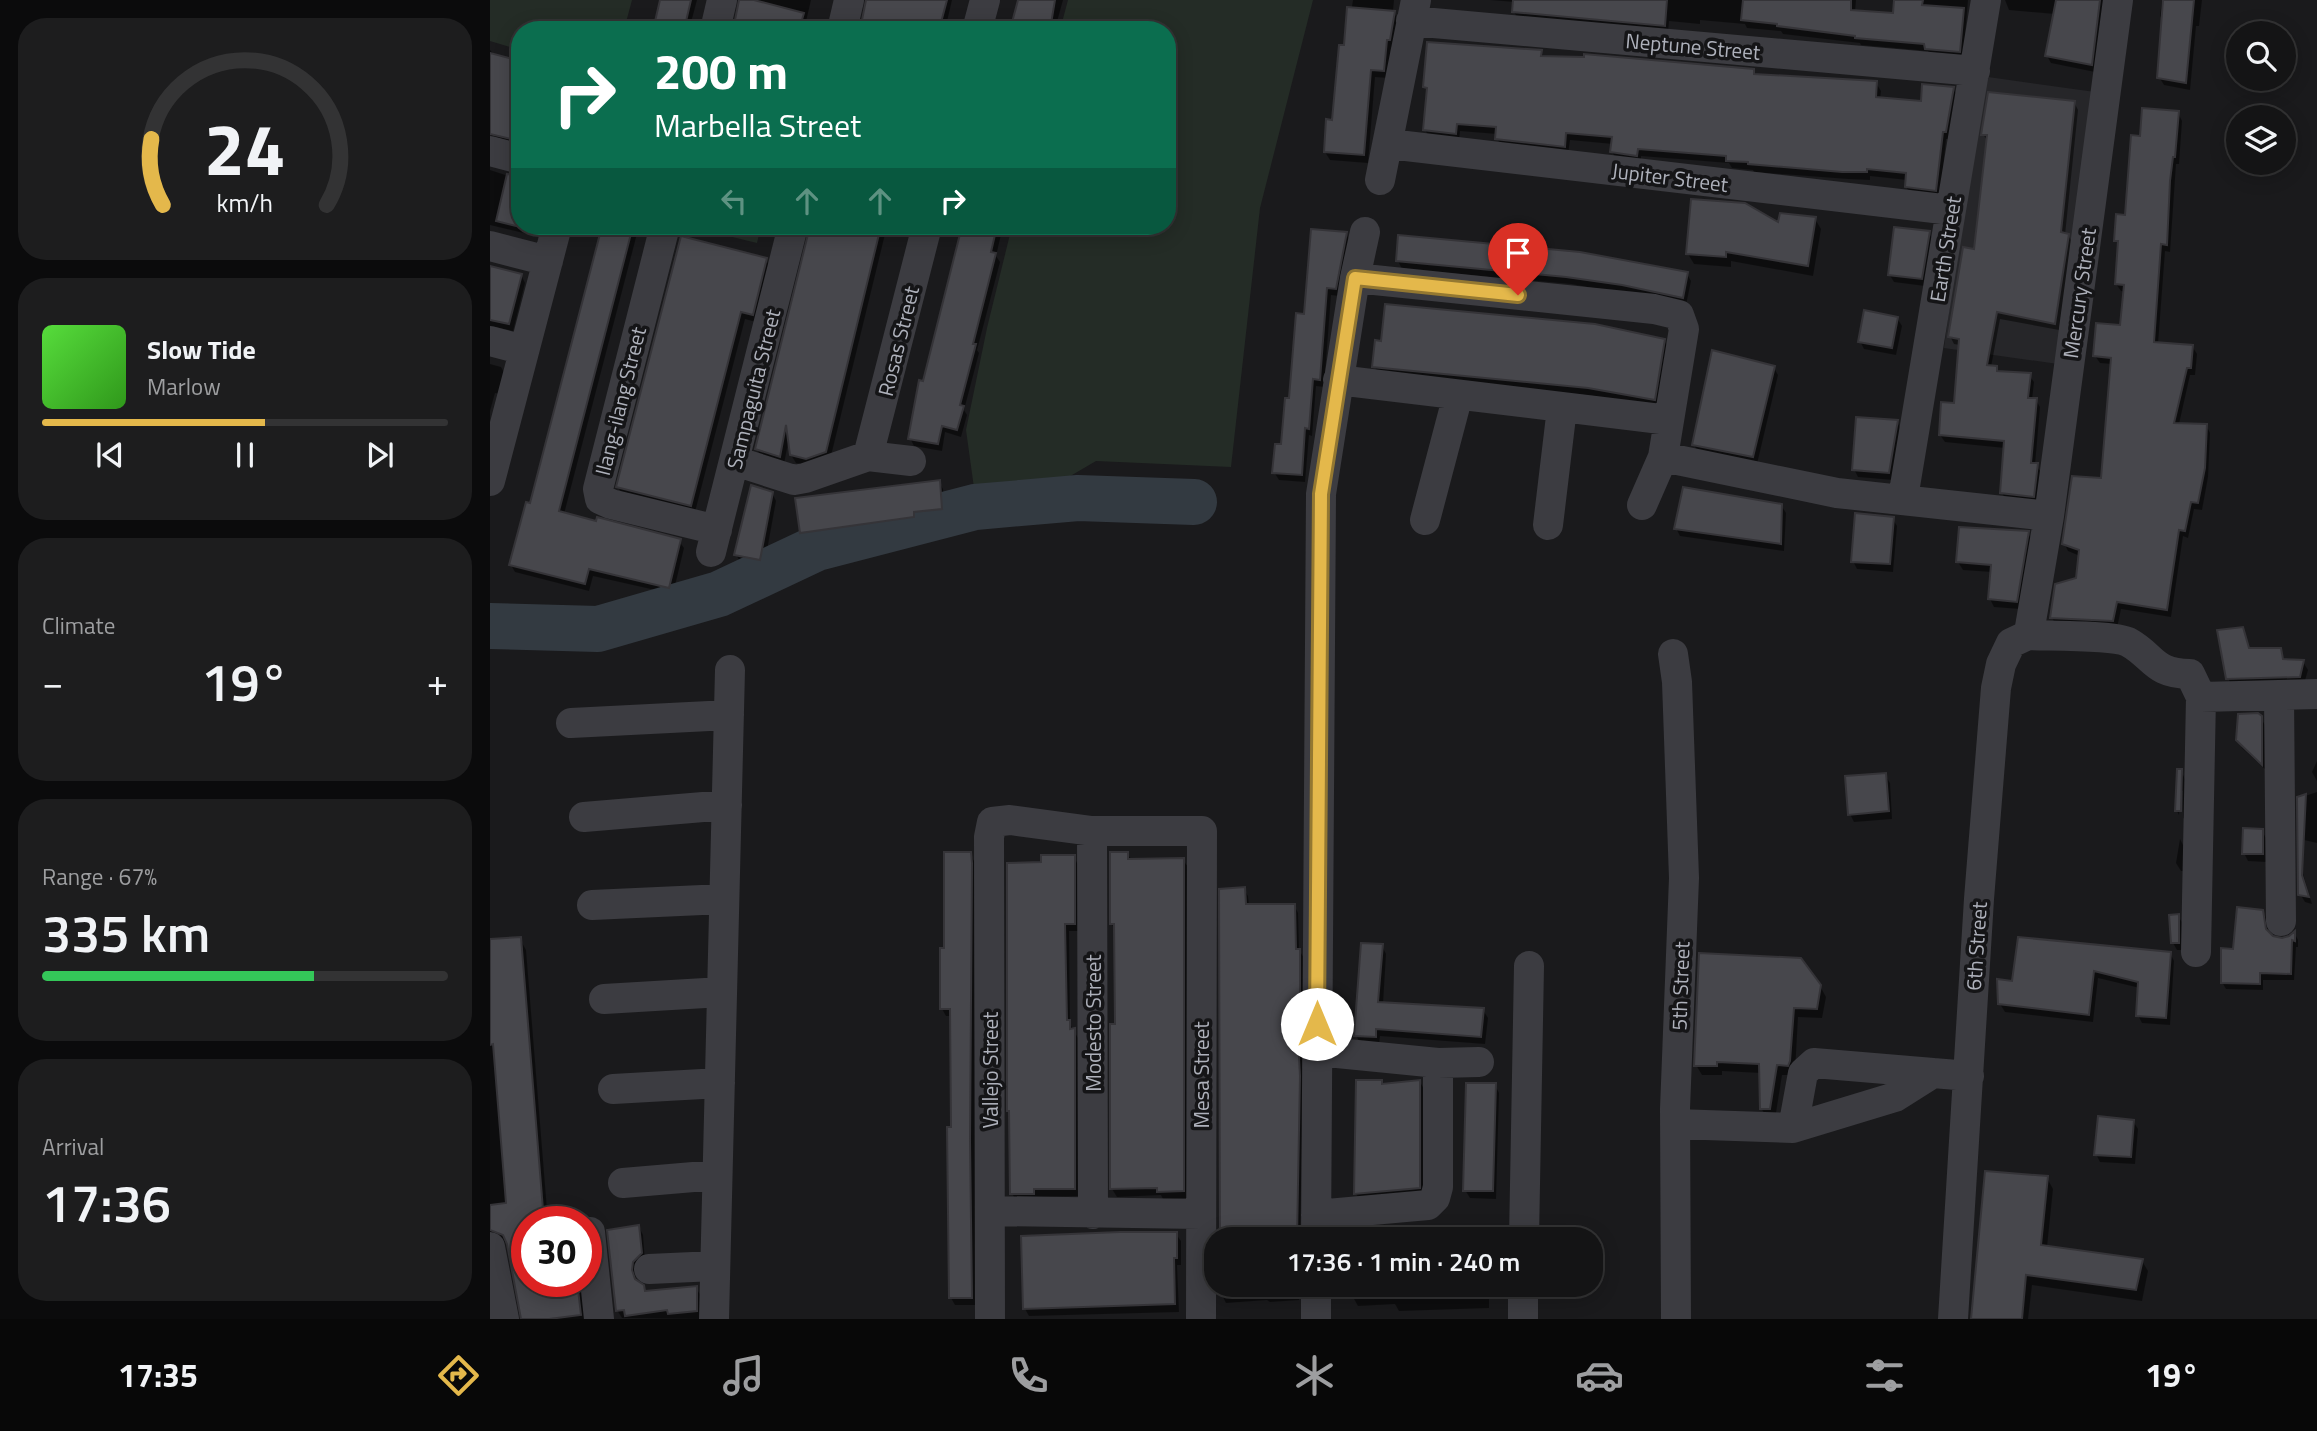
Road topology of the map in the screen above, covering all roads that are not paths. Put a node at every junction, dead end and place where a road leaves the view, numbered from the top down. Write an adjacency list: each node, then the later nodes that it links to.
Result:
1 (722, 0): 7 (street)
2 (849, 0): 8 (street)
3 (985, 0): 9 (street)
4 (1986, 0): 10 (street, Earth Street)
5 (2118, 0): 38 (street, Mercury Street)
6 (1413, 10): 10 (street, Neptune Street); 11 (street)
7 (717, 21)
8 (844, 21)
9 (979, 21)
10 (1975, 72): 15 (street, Earth Street)
11 (1388, 144): 14 (street); 15 (street, Jupiter Street)
12 (490, 151): 13 (street)
13 (511, 157)
14 (1380, 180)
15 (1951, 210): 36 (street, Earth Street)
16 (1365, 232): 23 (street)
17 (555, 235): 22 (street)
18 (663, 235): 41 (street, Ilang-ilang Street)
19 (791, 235): 34 (street, Sampaguita Street)
20 (925, 235): 31 (street, Rosas Street)
21 (490, 246): 22 (street)
22 (548, 261): 25 (street)
23 (1355, 278): 26 (street); 29 (street)
24 (490, 341): 25 (street)
25 (524, 350): 30 (street)
26 (1338, 380): 27 (street); 60 (street)
27 (1458, 395): 28 (street); 39 (street)
28 (1562, 408): 29 (street); 40 (street)
29 (1669, 420): 32 (street)
30 (496, 428): 35 (street)
31 (868, 456): 33 (street); 34 (street)
32 (1662, 457): 36 (street); 37 (street)
33 (911, 460)
34 (735, 461): 41 (street, Sampaguita Street)
35 (490, 481)
36 (1903, 499): 38 (street)
37 (1642, 505)
38 (2049, 516): 42 (street, Mercury Street)
39 (1425, 520)
40 (1548, 525)
41 (714, 541)
42 (2028, 635): 47 (street); 64 (street, 6th Street)
43 (1673, 654): 67 (street, 5th Street)
44 (730, 670): 48 (street)
45 (2317, 694): 46 (street)
46 (2279, 695): 47 (street); 55 (street)
47 (2201, 698): 56 (street)
48 (729, 715): 49 (street); 50 (street)
49 (571, 723)
50 (727, 805): 51 (street); 53 (street)
51 (584, 817)
52 (1092, 831): 71 (street, Vallejo Street); 72 (street, Modesto Street); 73 (street, Mesa Street)
53 (724, 899): 54 (street); 58 (street)
54 (592, 905)
55 (2281, 921)
56 (2196, 952)
57 (1530, 966): 75 (street)
58 (722, 992): 59 (street); 65 (street)
59 (604, 999)
60 (1317, 1051): 62 (street); 74 (street)
61 (1479, 1062): 62 (street)
62 (1438, 1063): 74 (street)
63 (1933, 1073): 64 (street); 68 (street); 68 (street)
64 (1969, 1076): 90 (street, 6th Street)
65 (720, 1083): 66 (street); 69 (street)
66 (613, 1089)
67 (1675, 1124): 68 (street); 89 (street, 5th Street)
68 (1793, 1128)
69 (718, 1175): 70 (street); 77 (street)
70 (622, 1183)
71 (990, 1211): 72 (street); 85 (street, Vallejo Street)
72 (1093, 1214): 73 (street)
73 (1201, 1214): 86 (street, Mesa Street)
74 (1316, 1227)
75 (1524, 1227)
76 (490, 1247): 82 (street)
77 (715, 1266): 78 (street); 84 (street)
78 (649, 1269)
79 (597, 1297): 83 (street)
80 (1316, 1297): 87 (street)
81 (1523, 1297): 88 (street)
82 (504, 1319)
83 (599, 1319)
84 (714, 1319)
85 (989, 1319)
86 (1200, 1319)
87 (1316, 1319)
88 (1522, 1319)
89 (1676, 1319)
90 (1953, 1319)

